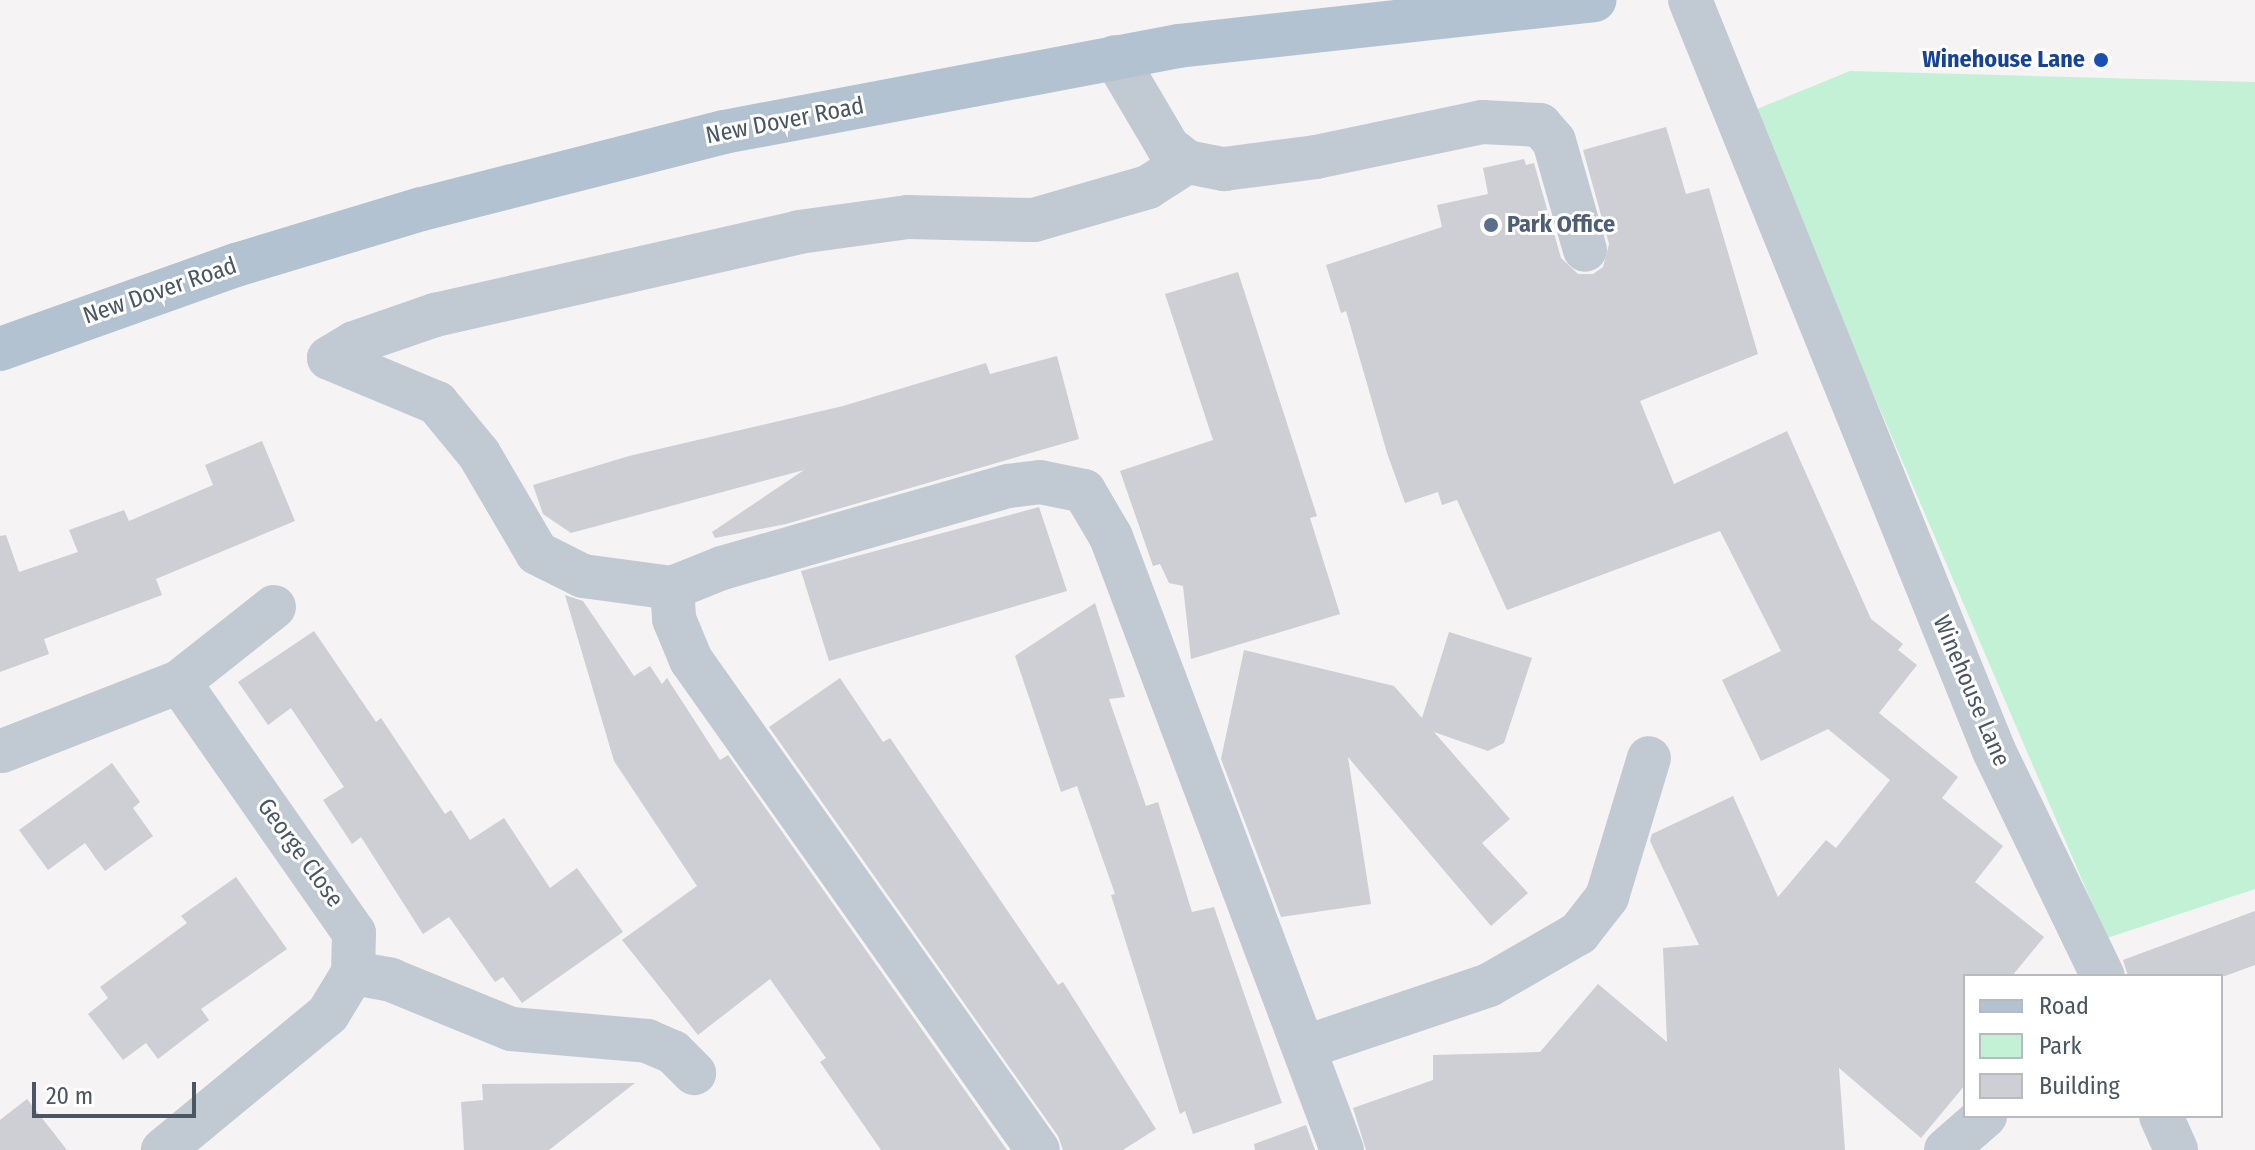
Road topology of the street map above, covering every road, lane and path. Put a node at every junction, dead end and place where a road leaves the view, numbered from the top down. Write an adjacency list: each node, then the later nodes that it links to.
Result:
1 (1594, 0): 3 (main road, New Dover Road)
2 (1690, 0): 13 (street, Winehouse Lane)
3 (1115, 57): 4 (street); 6 (main road, New Dover Road)
4 (1187, 162): 5 (street); 7 (street)
5 (1585, 250)
6 (0, 349)
7 (672, 588): 14 (street); 19 (street)
8 (274, 607): 9 (street)
9 (179, 682): 10 (street); 12 (street, George Close)
10 (2, 751)
11 (1649, 758): 14 (street)
12 (353, 973): 15 (street); 18 (street, George Close)
13 (2097, 973)
14 (1306, 1047): 20 (street)
15 (694, 1073)
16 (1983, 1118): 21 (street)
17 (2162, 1118): 22 (street)
18 (163, 1150)
19 (1038, 1150)
20 (1342, 1150)
21 (1946, 1150)
22 (2176, 1150)

